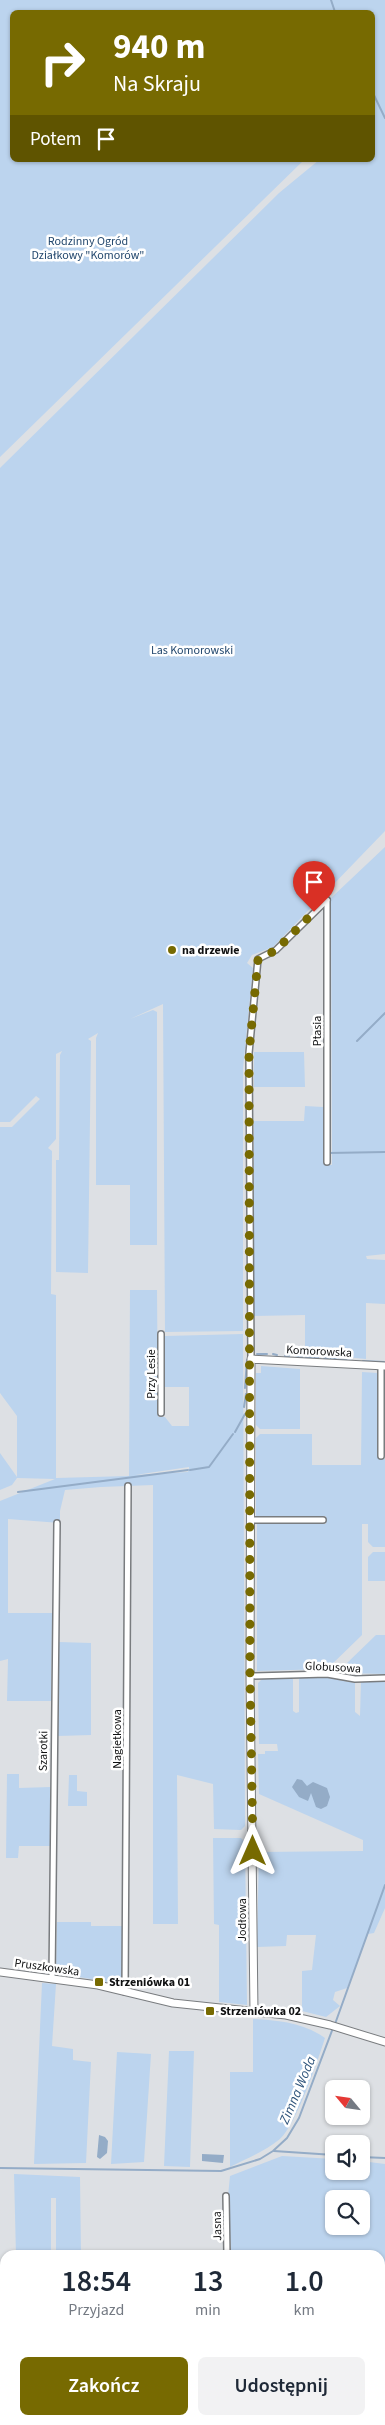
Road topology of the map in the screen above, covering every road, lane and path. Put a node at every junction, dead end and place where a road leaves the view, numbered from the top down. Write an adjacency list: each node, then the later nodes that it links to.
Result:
1 (258, 960): 2 (street, Ptasia); 4 (street, Jodłowa)
2 (327, 1162)
3 (161, 1334): 6 (street, Przy Lesie)
4 (251, 1359): 5 (street, Komorowska); 9 (street, Jodłowa)
5 (383, 1366): 7 (street)
6 (161, 1413)
7 (381, 1456)
8 (128, 1486): 16 (street, Nagietkowa)
9 (250, 1520): 10 (street); 12 (street, Jodłowa)
10 (323, 1520)
11 (56, 1523): 15 (street, Szarotki)
12 (250, 1676): 13 (street, Globusowa); 17 (street, Jodłowa)
13 (385, 1678)
14 (0, 1972): 15 (street, Pruszkowska)
15 (52, 1979): 16 (street, Pruszkowska)
16 (125, 1992): 17 (street, Pruszkowska)
17 (254, 2012): 18 (street, Pruszkowska)
18 (385, 2042)
19 (226, 2196): 20 (street, Jasna)
20 (228, 2250)

